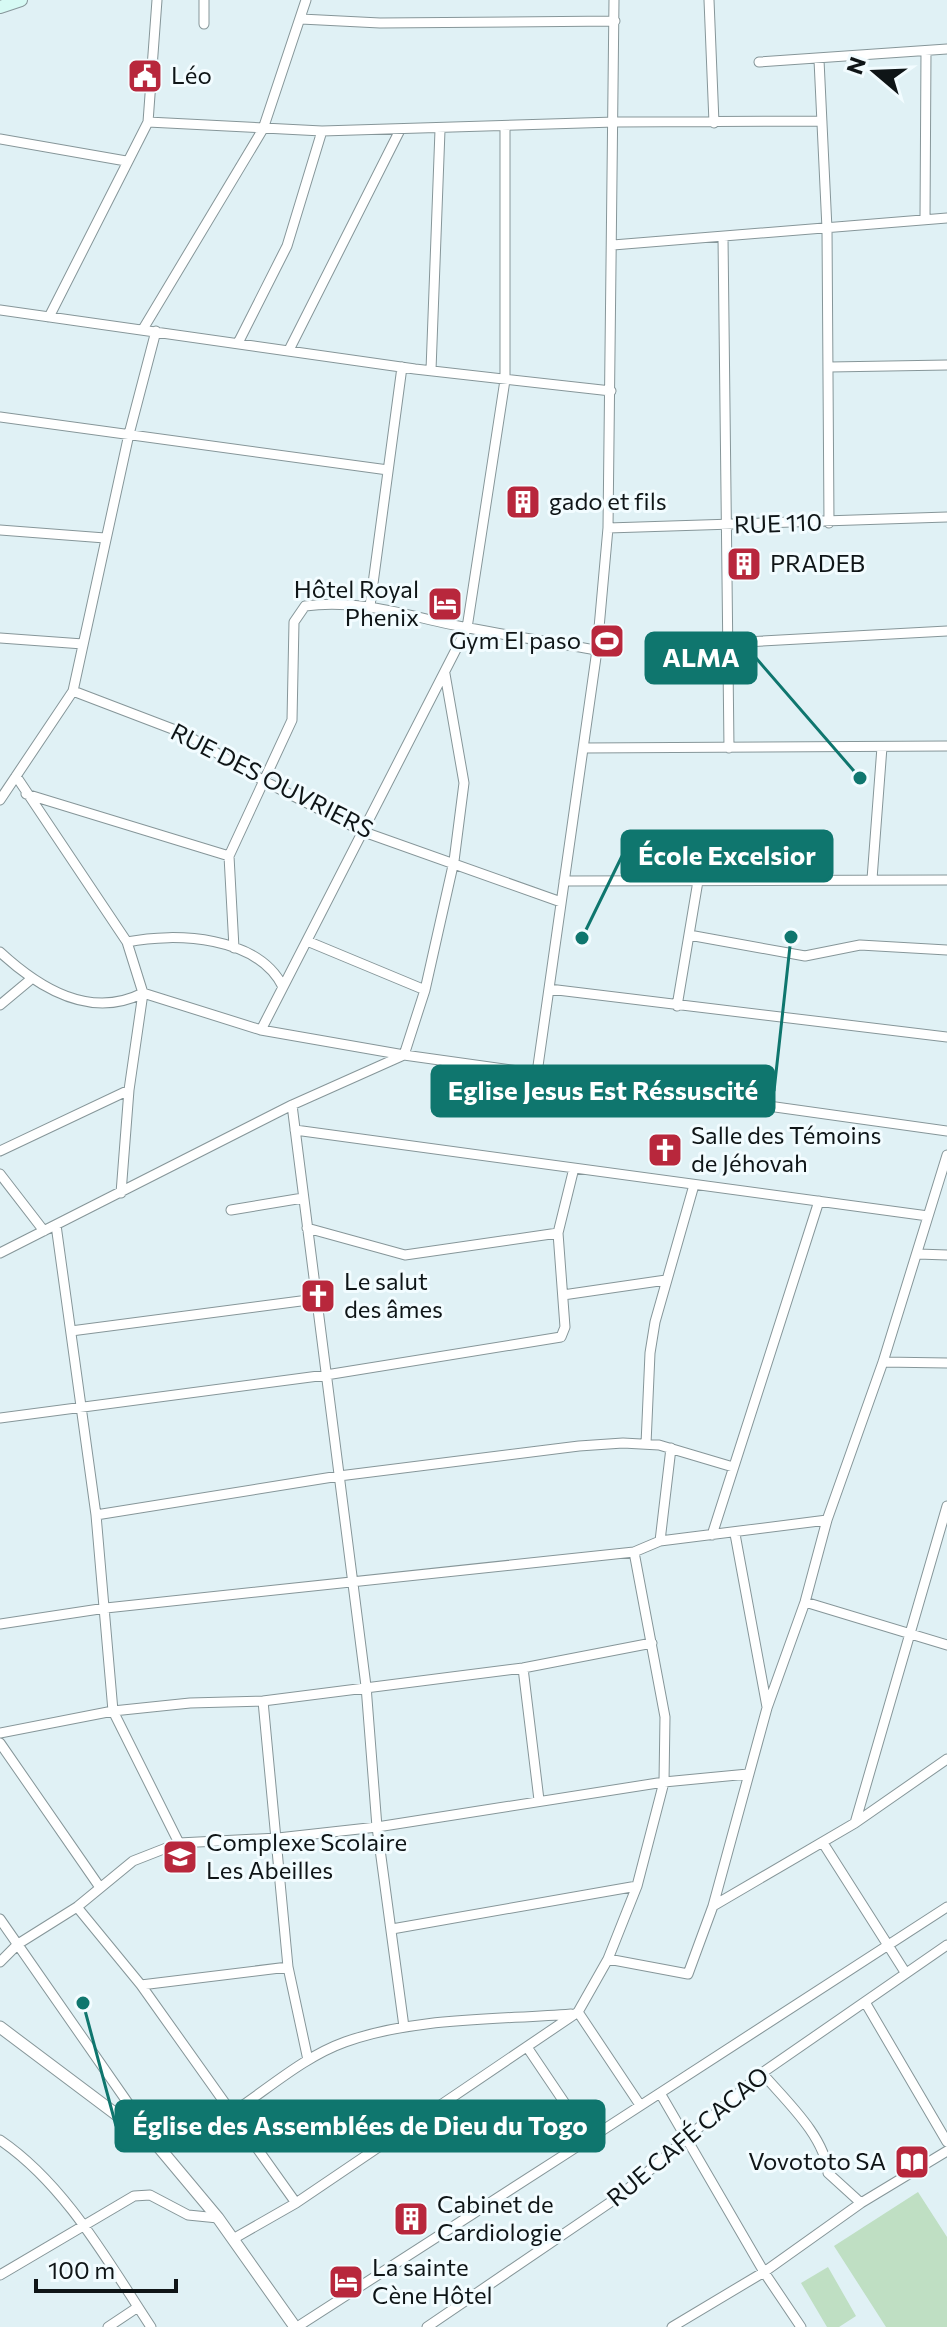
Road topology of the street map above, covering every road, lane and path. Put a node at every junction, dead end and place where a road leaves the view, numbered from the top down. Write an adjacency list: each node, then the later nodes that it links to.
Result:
1 (21, 0): 7 (main road)
2 (157, 0): 16 (street)
3 (204, 0): 10 (street)
4 (306, 0): 8 (street)
5 (614, 0): 9 (street)
6 (709, 0): 18 (street)
7 (0, 7)
8 (301, 19): 9 (street); 20 (street)
9 (615, 21): 17 (street)
10 (204, 24)
11 (947, 49): 12 (street)
12 (926, 51): 13 (street); 27 (street)
13 (819, 60): 14 (street); 15 (street)
14 (759, 62)
15 (822, 121): 18 (street); 28 (street)
16 (148, 122): 20 (street); 25 (street)
17 (615, 122): 18 (street); 19 (street); 30 (street)
18 (714, 123)
19 (505, 127): 22 (street); 41 (street)
20 (263, 129): 23 (street); 33 (street)
21 (400, 130): 22 (street); 23 (street); 36 (street)
22 (440, 130): 40 (street)
23 (322, 131): 35 (street)
24 (0, 139): 25 (street)
25 (126, 161): 32 (street)
26 (947, 218): 27 (street)
27 (925, 219): 28 (street)
28 (827, 229): 29 (street); 39 (street)
29 (723, 237): 30 (street); 48 (street)
30 (613, 245): 42 (street)
31 (0, 310): 32 (street)
32 (49, 317): 33 (street)
33 (143, 329): 34 (street)
34 (156, 331): 35 (street); 44 (street)
35 (238, 343): 36 (street)
36 (289, 350): 38 (street)
37 (947, 365): 39 (street)
38 (402, 367): 40 (street); 45 (street)
39 (830, 367): 47 (street)
40 (431, 370): 41 (street)
41 (505, 380): 42 (street); 53 (street)
42 (611, 391): 49 (street)
43 (0, 417): 44 (street)
44 (129, 434): 45 (street); 51 (street)
45 (388, 470): 52 (street)
46 (947, 517): 47 (street, RUE 110)
47 (829, 523): 48 (street, RUE 110)
48 (724, 526): 49 (street, RUE 110); 56 (street)
49 (608, 528): 58 (street)
50 (0, 530): 51 (street)
51 (105, 538): 57 (street)
52 (370, 606): 53 (street); 66 (street)
53 (467, 628): 58 (street); 59 (street)
54 (947, 631): 56 (street)
55 (0, 638): 57 (street)
56 (727, 643): 64 (street)
57 (83, 644): 60 (street)
58 (597, 650): 63 (street)
59 (445, 674): 69 (street); 71 (street)
60 (73, 691): 65 (street); 66 (street, RUE DES OUVRIERS)
61 (947, 746): 62 (street)
62 (882, 747): 64 (street); 72 (street)
63 (584, 748): 64 (street); 74 (street)
64 (729, 748)
65 (16, 776): 67 (street); 68 (street)
66 (264, 781): 69 (street, RUE DES OUVRIERS); 70 (street)
67 (25, 794): 70 (street); 79 (street)
68 (0, 800)
69 (364, 832): 71 (street, RUE DES OUVRIERS); 78 (street)
70 (229, 856): 80 (street)
71 (454, 861): 76 (street, RUE DES OUVRIERS); 86 (street)
72 (872, 879): 73 (street); 75 (street)
73 (947, 880)
74 (564, 881): 75 (street); 76 (street)
75 (698, 881): 77 (street)
76 (561, 902): 85 (street)
77 (689, 935): 81 (street); 89 (street)
78 (307, 941): 84 (street); 86 (street)
79 (127, 942): 80 (street); 87 (street)
80 (234, 948): 84 (street)
81 (947, 950)
82 (0, 952): 83 (street)
83 (30, 980): 87 (street); 88 (street)
84 (283, 987): 90 (street)
85 (549, 989): 89 (street); 93 (street)
86 (425, 990): 92 (street)
87 (143, 993): 90 (street); 94 (street)
88 (0, 1005)
89 (677, 1006): 91 (street)
90 (261, 1030): 92 (street)
91 (947, 1037)
92 (404, 1055): 93 (street); 95 (street)
93 (537, 1073): 97 (street)
94 (129, 1090): 98 (street); 103 (street)
95 (292, 1105): 96 (street); 103 (street)
96 (295, 1130): 100 (street); 104 (street)
97 (947, 1131)
98 (0, 1151)
99 (947, 1155): 107 (street)
100 (574, 1168): 102 (street); 111 (street)
101 (0, 1174): 110 (street)
102 (694, 1185): 105 (street); 115 (street)
103 (121, 1193): 108 (street)
104 (303, 1198): 106 (street); 109 (street)
105 (819, 1201): 107 (street); 126 (street)
106 (231, 1210)
107 (928, 1216): 113 (street)
108 (56, 1225): 110 (street); 118 (street)
109 (307, 1228): 111 (street); 117 (street)
110 (44, 1231): 112 (street)
111 (558, 1233): 116 (street)
112 (0, 1253)
113 (918, 1254): 114 (street); 119 (street)
114 (947, 1255)
115 (666, 1280): 116 (street); 124 (street)
116 (563, 1295): 121 (street)
117 (316, 1299): 118 (street); 121 (street)
118 (71, 1331): 122 (street)
119 (883, 1362): 120 (street); 130 (street)
120 (947, 1363)
121 (326, 1375): 122 (street); 127 (street)
122 (81, 1408): 123 (street); 129 (street)
123 (0, 1418)
124 (646, 1444): 125 (street); 127 (street)
125 (671, 1448): 126 (street); 133 (street)
126 (733, 1467): 132 (street)
127 (339, 1476): 129 (street); 135 (street)
128 (947, 1506): 140 (street)
129 (96, 1515): 137 (street)
130 (827, 1520): 131 (street); 136 (street)
131 (735, 1534): 132 (street); 146 (street)
132 (712, 1535): 133 (street)
133 (660, 1541): 134 (street)
134 (634, 1552): 135 (street); 141 (street)
135 (353, 1583): 137 (street); 144 (street)
136 (805, 1602): 140 (street); 146 (street)
137 (106, 1608): 139 (street); 147 (street)
138 (0, 1616): 139 (street)
139 (0, 1624)
140 (911, 1636): 142 (street); 154 (street)
141 (652, 1643): 143 (street); 152 (street)
142 (947, 1645)
143 (523, 1668): 144 (street); 153 (street)
144 (366, 1686): 145 (street); 155 (street)
145 (263, 1701): 147 (street); 156 (street)
146 (767, 1708): 151 (street)
147 (113, 1711): 148 (street); 157 (street)
148 (0, 1733)
149 (0, 1743): 159 (street)
150 (947, 1759): 154 (street)
151 (748, 1774): 152 (street); 161 (street)
152 (664, 1782): 153 (street); 160 (street)
153 (539, 1800): 155 (street)
154 (855, 1823): 158 (street)
155 (377, 1827): 156 (street); 165 (street)
156 (278, 1838): 157 (street); 171 (street)
157 (179, 1843): 159 (street)
158 (823, 1843): 161 (street); 167 (street)
159 (99, 1886): 162 (street)
160 (637, 1886): 165 (street); 169 (street)
161 (713, 1906): 169 (street)
162 (77, 1907): 166 (street); 173 (street)
163 (947, 1907): 167 (street)
164 (0, 1919): 166 (street)
165 (392, 1929): 177 (street)
166 (18, 1944): 170 (street); 188 (street)
167 (889, 1944): 172 (street); 181 (street)
168 (947, 1945): 172 (street, RUE CAFÉ CACAO)
169 (608, 1959): 175 (street)
170 (0, 1962)
171 (288, 1967): 173 (street); 179 (street)
172 (905, 1972): 174 (street, RUE CAFÉ CACAO)
173 (141, 1985): 183 (street)
174 (865, 2002): 180 (street, RUE CAFÉ CACAO); 187 (street)
175 (576, 2013): 177 (street); 178 (street); 182 (street)
176 (0, 2027): 188 (street)
177 (404, 2027): 179 (street)
178 (527, 2047): 185 (street); 190 (street)
179 (308, 2060): 183 (street)
180 (762, 2073): 184 (street, RUE CAFÉ CACAO); 191 (street)
181 (660, 2093): 182 (street); 184 (street)
182 (640, 2105): 185 (street)
183 (230, 2114): 190 (street)
184 (684, 2138): 195 (street); 201 (street, RUE CAFÉ CACAO)
185 (589, 2139): 200 (street)
186 (0, 2140): 193 (street)
187 (947, 2142)
188 (157, 2145): 192 (street)
189 (947, 2151): 191 (street)
190 (296, 2203): 194 (street)
191 (861, 2203): 195 (street)
192 (218, 2218): 193 (street); 194 (street)
193 (81, 2224): 196 (street); 197 (street)
194 (233, 2239): 200 (street)
195 (764, 2272): 202 (street); 203 (street)
196 (0, 2275)
197 (138, 2307): 198 (street); 199 (street)
198 (108, 2327)
199 (151, 2327)
200 (296, 2327)
201 (427, 2327)
202 (672, 2327)
203 (801, 2327)

